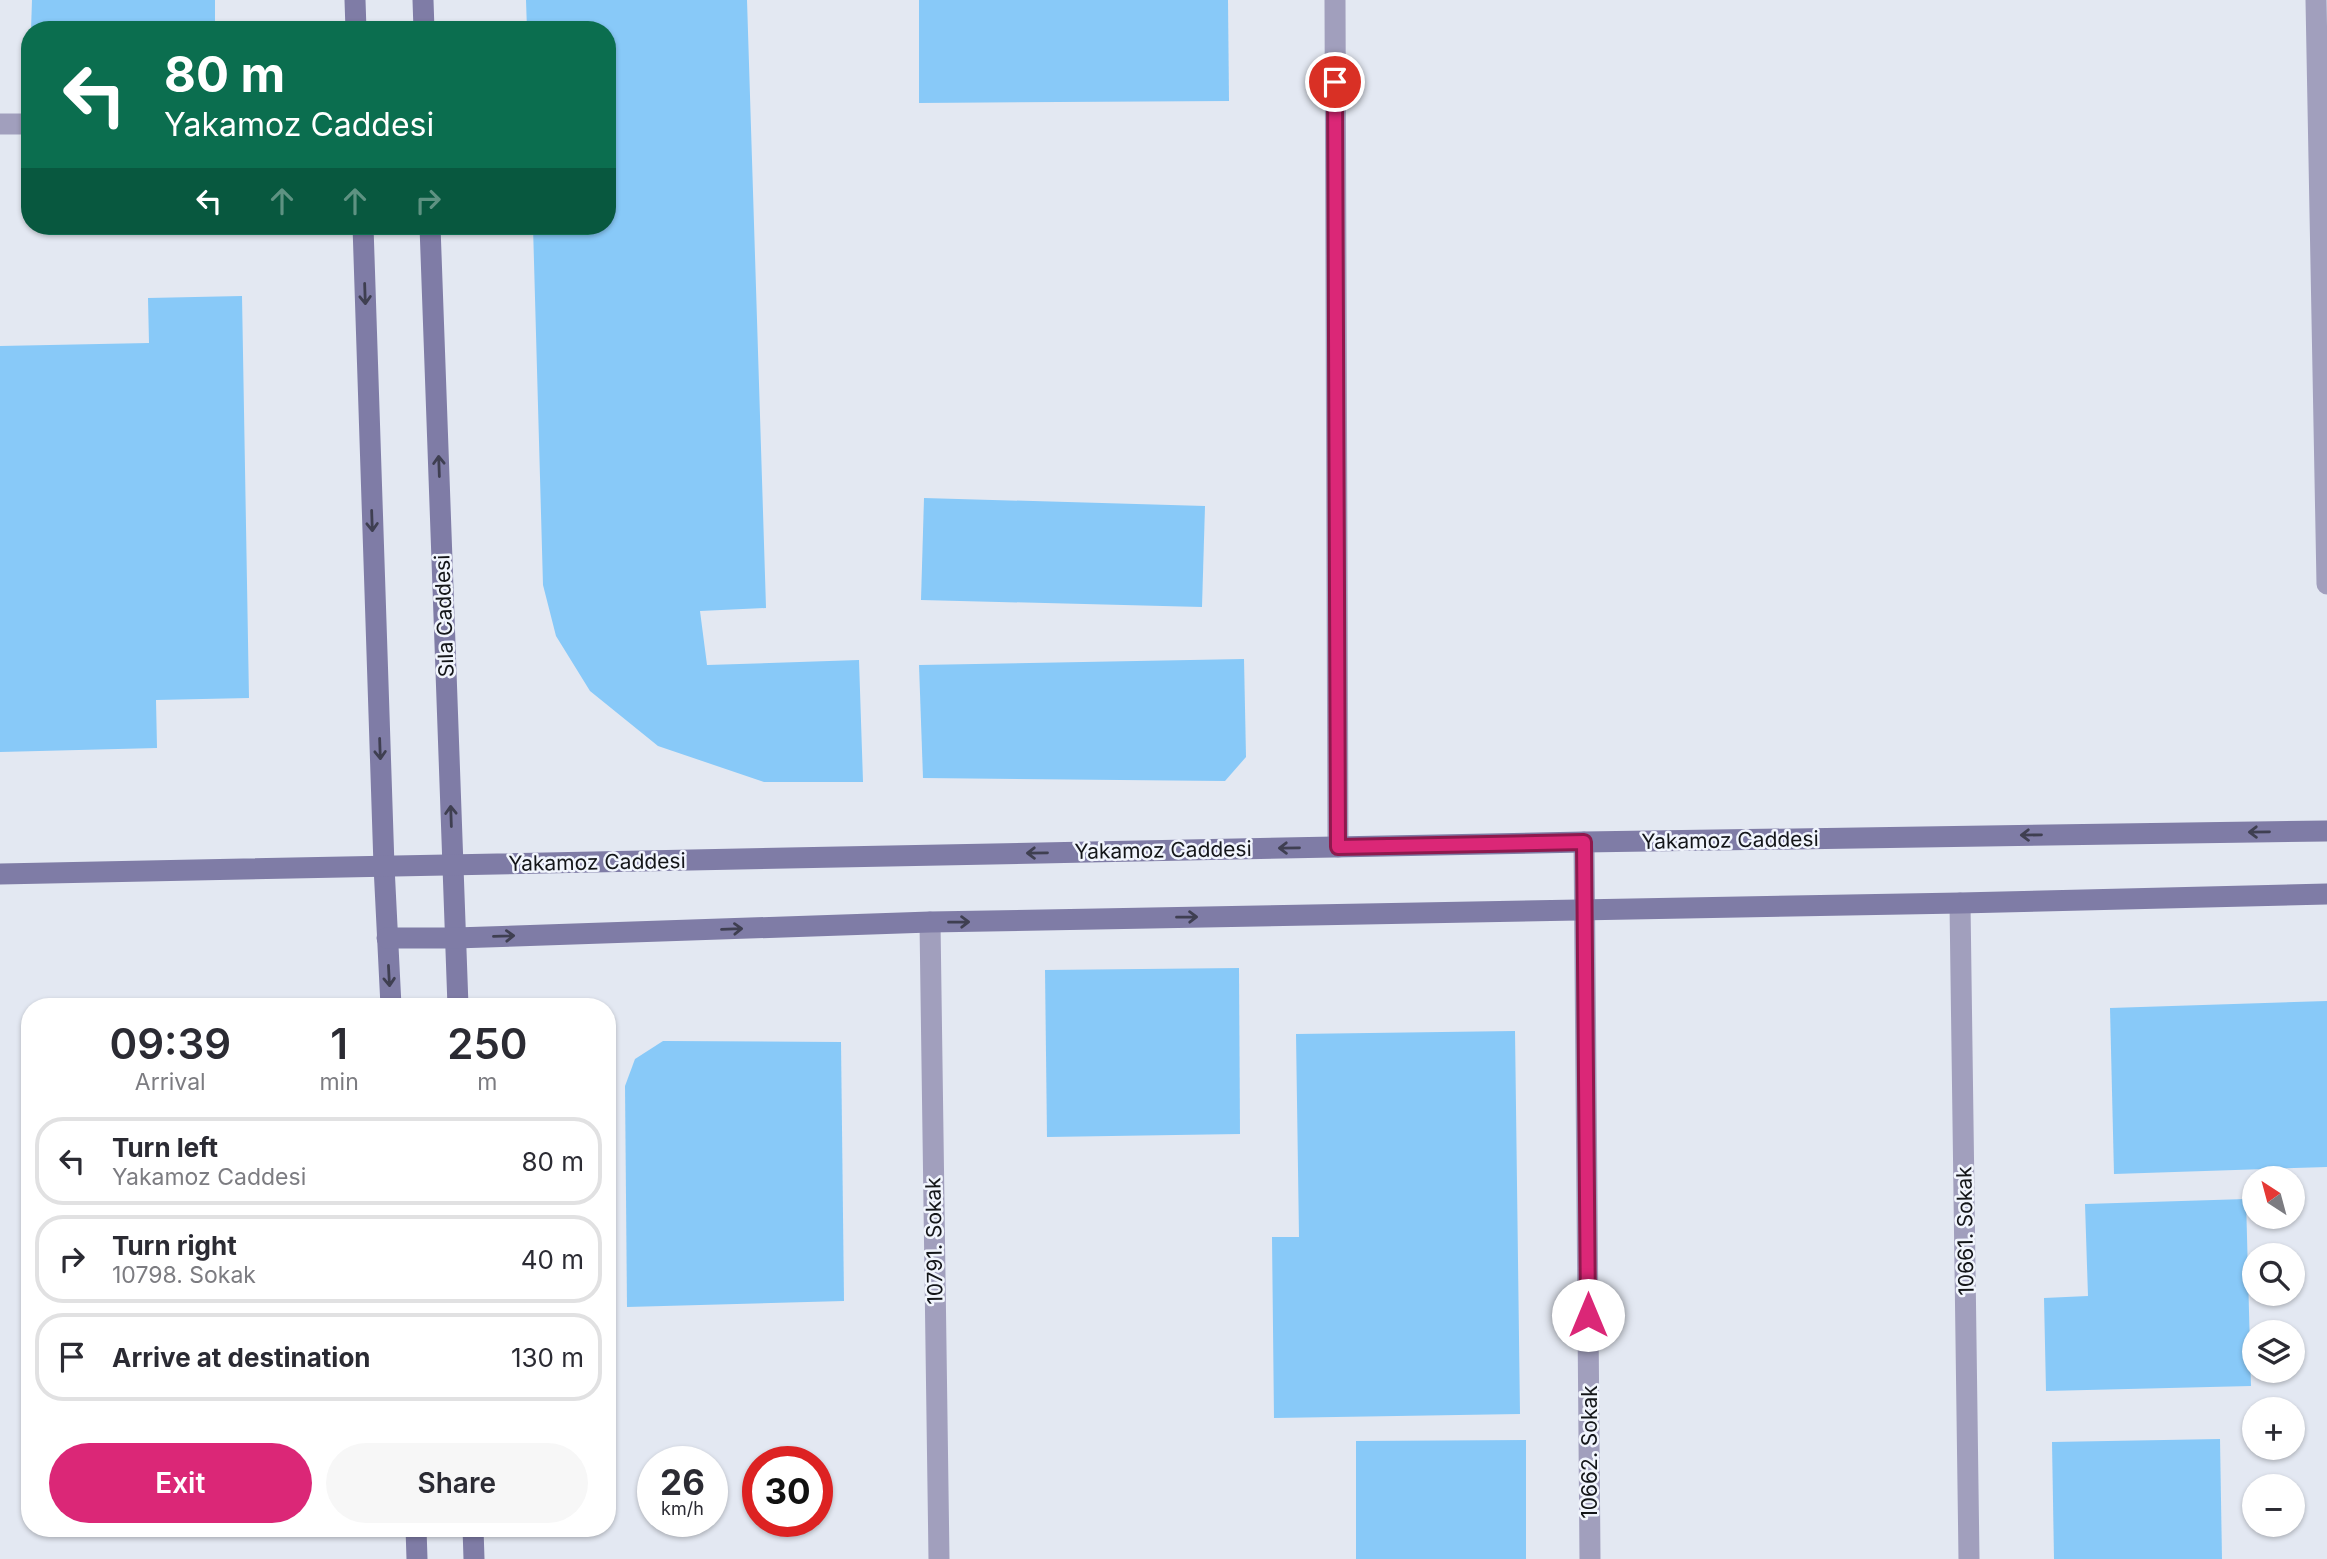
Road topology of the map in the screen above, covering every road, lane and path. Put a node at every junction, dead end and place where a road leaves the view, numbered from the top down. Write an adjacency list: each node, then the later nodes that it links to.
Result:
1 (355, 0): 5 (street)
2 (422, 0): 6 (street)
3 (1335, 0): 15 (street)
4 (2316, 0): 7 (street)
5 (356, 21)
6 (423, 21)
7 (2322, 33): 12 (street)
8 (0, 124): 9 (street)
9 (21, 124)
10 (363, 235): 17 (street, one-way to 17)
11 (430, 235): 16 (street, Sıla Caddesi, one-way to 11)
12 (2327, 584)
13 (2327, 831): 14 (street, Yakamoz Caddesi, one-way to 14)
14 (1584, 842): 15 (street, Yakamoz Caddesi); 21 (street, 10662. Sokak)
15 (1338, 847): 16 (street, Yakamoz Caddesi, one-way to 16)
16 (453, 865): 17 (street, Yakamoz Caddesi); 23 (street, Sıla Caddesi)
17 (384, 866): 18 (street, Yakamoz Caddesi); 24 (street)
18 (0, 874)
19 (2327, 894): 20 (street)
20 (1960, 903): 21 (street); 33 (street, 10661. Sokak)
21 (1584, 909): 22 (street, one-way to 21); 32 (street, 10662. Sokak)
22 (930, 922): 23 (street, one-way to 22); 31 (street, 10791. Sokak)
23 (456, 937): 24 (street); 26 (street, Sıla Caddesi)
24 (387, 938): 25 (street, one-way to 25)
25 (391, 998)
26 (458, 998)
27 (416, 1537): 29 (street)
28 (473, 1537): 30 (street)
29 (417, 1559)
30 (474, 1559)
31 (939, 1559)
32 (1590, 1559)
33 (1969, 1559)

